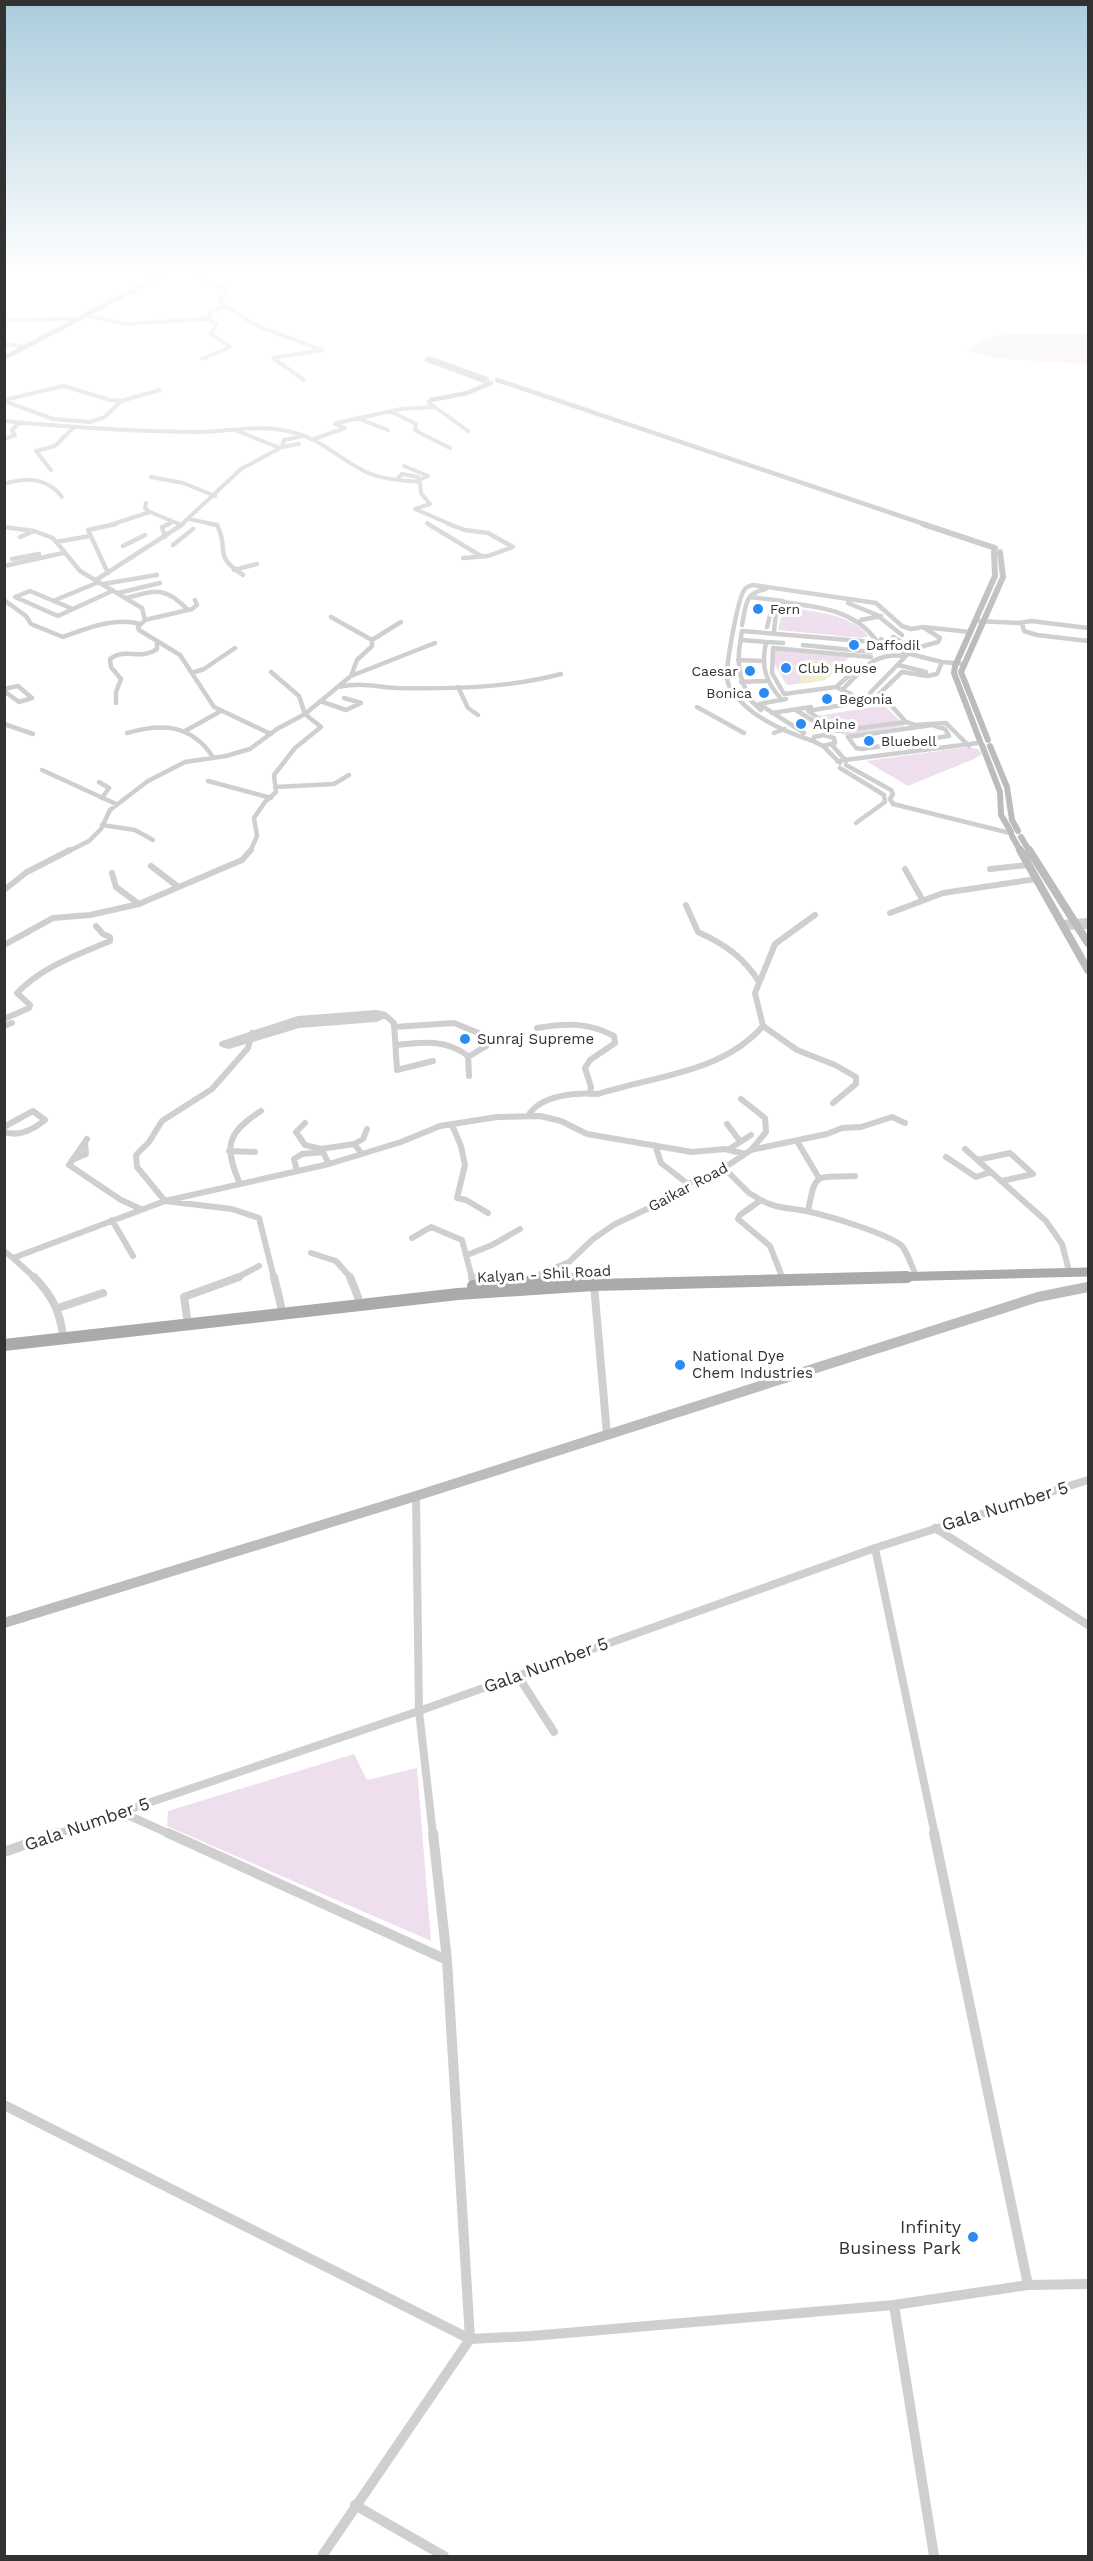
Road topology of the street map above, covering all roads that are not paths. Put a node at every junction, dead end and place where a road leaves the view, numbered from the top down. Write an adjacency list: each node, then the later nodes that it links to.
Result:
1 (32, 394): 6 (street)
2 (89, 394): 7 (street)
3 (148, 394): 7 (street)
4 (458, 394): 8 (street)
5 (529, 394): 58 (street)
6 (4, 400): 7 (street)
7 (121, 401)
8 (429, 401): 9 (street); 10 (street)
9 (434, 407): 10 (street); 20 (street)
10 (414, 408): 11 (street)
11 (390, 411): 12 (street); 26 (street)
12 (357, 418): 19 (street); 23 (street)
13 (4, 421): 14 (street)
14 (12, 422): 15 (street); 16 (street)
15 (20, 422): 17 (street); 22 (street)
16 (6, 427)
17 (74, 427): 18 (street); 28 (street)
18 (234, 430): 21 (street); 25 (street)
19 (388, 430)
20 (468, 431)
21 (307, 435): 23 (street); 25 (street)
22 (4, 439)
23 (314, 439): 30 (street)
24 (299, 444): 25 (street)
25 (281, 448): 34 (street)
26 (450, 448)
27 (404, 466): 31 (street)
28 (51, 470)
29 (151, 477): 34 (street)
30 (396, 479): 31 (street); 33 (street)
31 (419, 479): 61 (street)
32 (5, 482): 35 (street)
33 (398, 486)
34 (215, 496): 38 (street)
35 (62, 497)
36 (146, 503): 37 (street)
37 (150, 512): 39 (street); 48 (street)
38 (189, 519): 41 (street); 66 (street)
39 (172, 522): 41 (street); 50 (street)
40 (427, 523): 61 (street)
41 (181, 525): 45 (street)
42 (4, 527): 44 (street)
43 (193, 529): 47 (street)
44 (34, 531): 49 (street); 52 (street)
45 (171, 532): 47 (street); 50 (street)
46 (145, 535): 57 (street)
47 (185, 535): 51 (street); 54 (street)
48 (90, 536): 52 (street); 67 (street)
49 (20, 537)
50 (165, 537): 53 (street)
51 (193, 537)
52 (56, 542): 59 (street)
53 (158, 542): 54 (street); 57 (street)
54 (173, 545): 55 (street)
55 (179, 546)
56 (53, 551): 60 (street)
57 (147, 551): 67 (street)
58 (995, 551): 93 (street); 94 (street)
59 (63, 553): 60 (street); 70 (street)
60 (37, 556): 63 (street); 65 (street)
61 (481, 556): 62 (street)
62 (463, 558)
63 (12, 559)
64 (257, 564): 66 (street)
65 (5, 566)
66 (233, 570): 69 (street)
67 (108, 573): 70 (street)
68 (157, 575): 70 (street)
69 (243, 575)
70 (99, 582): 72 (street); 75 (street)
71 (160, 583): 75 (street)
72 (79, 588): 77 (street); 84 (street)
73 (765, 589): 76 (street); 79 (street); 83 (street)
74 (110, 592): 77 (street)
75 (118, 593): 78 (street)
76 (747, 595): 79 (street); 87 (street); 97 (street); 99 (street)
77 (96, 597): 85 (street)
78 (126, 598): 86 (street); 90 (street)
79 (760, 598): 82 (street)
80 (4, 600): 96 (street)
81 (195, 600): 86 (street)
82 (774, 600): 91 (street); 98 (street)
83 (841, 600): 87 (street); 88 (street)
84 (53, 601): 85 (street); 85 (street)
85 (73, 609)
86 (188, 610): 90 (street)
87 (888, 612): 101 (street)
88 (881, 616): 91 (street); 104 (street)
89 (331, 617): 108 (street)
90 (145, 620): 96 (street)
91 (861, 620): 110 (street)
92 (401, 621): 108 (street)
93 (975, 621): 94 (street); 103 (street)
94 (983, 621): 95 (street); 125 (street)
95 (1022, 623): 100 (street); 111 (street)
96 (140, 624): 112 (street)
97 (742, 625)
98 (767, 627)
99 (734, 628): 102 (street); 150 (street)
100 (1089, 628)
101 (922, 629): 103 (street); 104 (street); 119 (street)
102 (774, 631): 110 (street); 110 (street)
103 (970, 632): 124 (street)
104 (902, 635): 106 (street)
105 (828, 638): 109 (street); 110 (street); 116 (street)
106 (893, 638): 107 (street); 110 (street)
107 (935, 639)
108 (372, 640): 131 (street)
109 (741, 640): 113 (street); 121 (street)
110 (877, 641): 118 (street); 119 (street)
111 (1089, 641)
112 (157, 642): 129 (street); 148 (street)
113 (766, 642): 115 (street); 122 (street)
114 (435, 643): 131 (street)
115 (785, 643): 116 (street); 120 (street)
116 (825, 647): 120 (street)
117 (235, 648): 129 (street)
118 (885, 649): 119 (street); 120 (street)
119 (903, 651): 123 (street); 126 (street); 137 (street)
120 (872, 654): 139 (street); 139 (street)
121 (738, 660): 122 (street); 133 (street)
122 (762, 661): 132 (street)
123 (939, 663): 124 (street); 142 (street)
124 (956, 663): 125 (street); 173 (street)
125 (964, 664): 174 (street)
126 (897, 665): 128 (street); 140 (street); 143 (street)
127 (271, 672): 154 (street)
128 (926, 672)
129 (192, 673): 152 (street)
130 (561, 674): 135 (street)
131 (351, 676): 136 (street)
132 (766, 681): 133 (street); 144 (street)
133 (741, 682): 150 (street)
134 (14, 683): 138 (street)
135 (458, 687): 136 (street); 155 (street)
136 (336, 688): 145 (street)
137 (844, 688)
138 (4, 689): 138 (street)
139 (835, 689): 144 (street); 147 (street)
140 (865, 693)
141 (344, 698): 145 (street)
142 (882, 698): 143 (street); 156 (street)
143 (873, 699): 147 (street)
144 (782, 700): 150 (street)
145 (320, 701): 154 (street)
146 (849, 701): 151 (street)
147 (858, 702): 170 (street)
148 (116, 703)
149 (697, 707): 165 (street)
150 (759, 708): 153 (street); 159 (street)
151 (796, 710): 153 (street); 158 (street)
152 (221, 711): 162 (street); 168 (street)
153 (772, 713): 166 (street)
154 (305, 714): 168 (street); 185 (street)
155 (478, 715)
156 (906, 722): 170 (street); 177 (street)
157 (4, 724): 167 (street)
158 (823, 726)
159 (785, 729): 169 (street); 171 (street)
160 (903, 729): 161 (street); 172 (street); 172 (street)
161 (894, 730): 163 (street); 170 (street)
162 (185, 731): 164 (street); 179 (street)
163 (879, 732): 176 (street); 176 (street)
164 (127, 733)
165 (744, 733)
166 (804, 733)
167 (33, 734)
168 (271, 734): 179 (street)
169 (774, 734)
170 (834, 734): 171 (street); 175 (street)
171 (813, 741): 178 (street)
172 (917, 741): 176 (street)
173 (980, 743): 174 (street); 177 (street); 192 (street)
174 (989, 743): 192 (street)
175 (832, 745): 178 (street); 180 (street)
176 (891, 745)
177 (968, 745): 180 (street)
178 (822, 746): 180 (street)
179 (213, 757): 189 (street)
180 (842, 763): 188 (street); 188 (street)
181 (42, 770): 186 (street)
182 (349, 775): 185 (street)
183 (208, 781): 187 (street)
184 (99, 782): 186 (street)
185 (275, 788): 187 (street)
186 (102, 798): 189 (street)
187 (271, 798): 200 (street)
188 (888, 802): 190 (street); 192 (street)
189 (116, 804): 191 (street)
190 (856, 823)
191 (102, 825): 193 (street); 201 (street)
192 (1015, 833): 194 (street); 208 (street)
193 (153, 840)
194 (1028, 865): 197 (street); 199 (street)
195 (151, 866): 200 (street)
196 (905, 869): 202 (street)
197 (990, 869)
198 (112, 873): 203 (street)
199 (1036, 879): 202 (street); 209 (street)
200 (177, 886): 203 (street)
201 (4, 890)
202 (922, 899): 205 (street)
203 (139, 904): 213 (street)
204 (686, 905): 215 (street)
205 (890, 913)
206 (815, 915): 215 (street)
207 (1089, 921): 208 (street)
208 (1077, 924): 209 (street); 211 (street); 212 (street)
209 (1062, 925): 214 (street)
210 (96, 926): 217 (street)
211 (1089, 926)
212 (1089, 943)
213 (4, 945)
214 (1089, 970)
215 (759, 982): 221 (street)
216 (385, 1015): 218 (street); 218 (street); 222 (street)
217 (4, 1020)
218 (308, 1021): 224 (street)
219 (12, 1023): 220 (street)
220 (4, 1026)
221 (763, 1026): 230 (street); 232 (street)
222 (394, 1027): 226 (street); 227 (street)
223 (537, 1028): 230 (street)
224 (251, 1036): 225 (street); 268 (street)
225 (224, 1041)
226 (396, 1045): 227 (street); 228 (street)
227 (468, 1057): 229 (street)
228 (433, 1061)
229 (469, 1076)
230 (590, 1094): 234 (street)
231 (741, 1099): 251 (street)
232 (833, 1103)
233 (261, 1111): 252 (street)
234 (528, 1116): 239 (street, Gaikar Road); 248 (street, Gaikar Road)
235 (305, 1123): 247 (street)
236 (905, 1123): 246 (street)
237 (16, 1124): 242 (street)
238 (727, 1124): 245 (street)
239 (452, 1125): 254 (street, Gaikar Road); 271 (street)
240 (4, 1127): 242 (street)
241 (367, 1129): 247 (street)
242 (5, 1132)
243 (751, 1135): 245 (street)
244 (86, 1141): 269 (street)
245 (740, 1141): 249 (street)
246 (797, 1141): 251 (street); 263 (street)
247 (354, 1144): 254 (street)
248 (655, 1145): 249 (street, Gaikar Road); 266 (street)
249 (731, 1148): 255 (street, Gaikar Road)
250 (965, 1149): 257 (street)
251 (752, 1150): 255 (street)
252 (229, 1151): 253 (street); 265 (street)
253 (255, 1152)
254 (362, 1154): 258 (street, Gaikar Road)
255 (745, 1154): 259 (street, Gaikar Road)
256 (946, 1157): 261 (street)
257 (977, 1160): 261 (street); 264 (street)
258 (329, 1164): 260 (street, Gaikar Road); 260 (street)
259 (724, 1168): 266 (street, Gaikar Road); 267 (street)
260 (297, 1171): 265 (street, Gaikar Road)
261 (991, 1172): 264 (street)
262 (855, 1176): 263 (street)
263 (819, 1178): 270 (street)
264 (1002, 1181): 282 (street)
265 (240, 1184): 268 (street, Gaikar Road)
266 (688, 1184): 287 (street, Gaikar Road)
267 (760, 1200): 270 (street); 285 (street)
268 (165, 1201): 269 (street, Gaikar Road); 293 (street)
269 (141, 1209): 272 (street, Gaikar Road)
270 (808, 1211): 283 (street)
271 (488, 1214)
272 (112, 1220): 278 (street); 279 (street, Gaikar Road)
273 (520, 1229): 277 (street)
274 (412, 1238): 277 (street)
275 (4, 1251): 279 (street)
276 (310, 1253): 292 (street)
277 (467, 1255): 289 (street)
278 (133, 1256)
279 (13, 1258): 294 (street)
280 (259, 1266): 295 (street)
281 (1089, 1266): 282 (main road, Kalyan - Shil Road)
282 (1068, 1267): 283 (main road, Kalyan - Shil Road)
283 (914, 1271): 286 (main road, Kalyan - Shil Road)
284 (1089, 1272): 286 (main road, Kalyan - Shil Road)
285 (781, 1274): 286 (main road, Kalyan - Shil Road); 287 (main road, Kalyan - Shil Road)
286 (829, 1276): 288 (main road, Kalyan - Shil Road)
287 (526, 1285): 288 (main road, Kalyan - Shil Road); 289 (main road, Kalyan - Shil Road); 296 (main road, Kalyan - Shil Road)
288 (594, 1285): 299 (street)
289 (474, 1286): 292 (main road, Kalyan - Shil Road)
290 (1089, 1287): 299 (street)
291 (103, 1293): 294 (street)
292 (358, 1298): 293 (main road, Kalyan - Shil Road)
293 (281, 1306): 295 (main road, Kalyan - Shil Road)
294 (58, 1308): 296 (street)
295 (187, 1317): 296 (main road, Kalyan - Shil Road)
296 (63, 1334): 297 (main road, Kalyan - Shil Road); 298 (main road, Kalyan - Shil Road)
297 (4, 1338)
298 (4, 1345)
299 (607, 1435): 301 (street)
300 (1089, 1480): 302 (street, Gala Number 5)
301 (416, 1496): 304 (street); 307 (street)
302 (935, 1528): 303 (street, Gala Number 5); 305 (street)
303 (875, 1548): 306 (street, Gala Number 5); 314 (street)
304 (4, 1623)
305 (1089, 1626)
306 (518, 1676): 307 (street, Gala Number 5); 308 (street)
307 (419, 1711): 309 (street, Gala Number 5); 311 (street)
308 (554, 1732)
309 (121, 1812): 310 (street, Gala Number 5); 311 (street)
310 (4, 1852)
311 (447, 1960): 316 (street)
312 (4, 2104): 316 (street)
313 (1089, 2284): 314 (street)
314 (1028, 2285): 315 (street)
315 (894, 2305): 316 (street); 320 (street)
316 (470, 2339): 317 (street)
317 (355, 2505): 318 (street); 319 (street)
318 (322, 2556)
319 (444, 2556)
320 (934, 2556)

